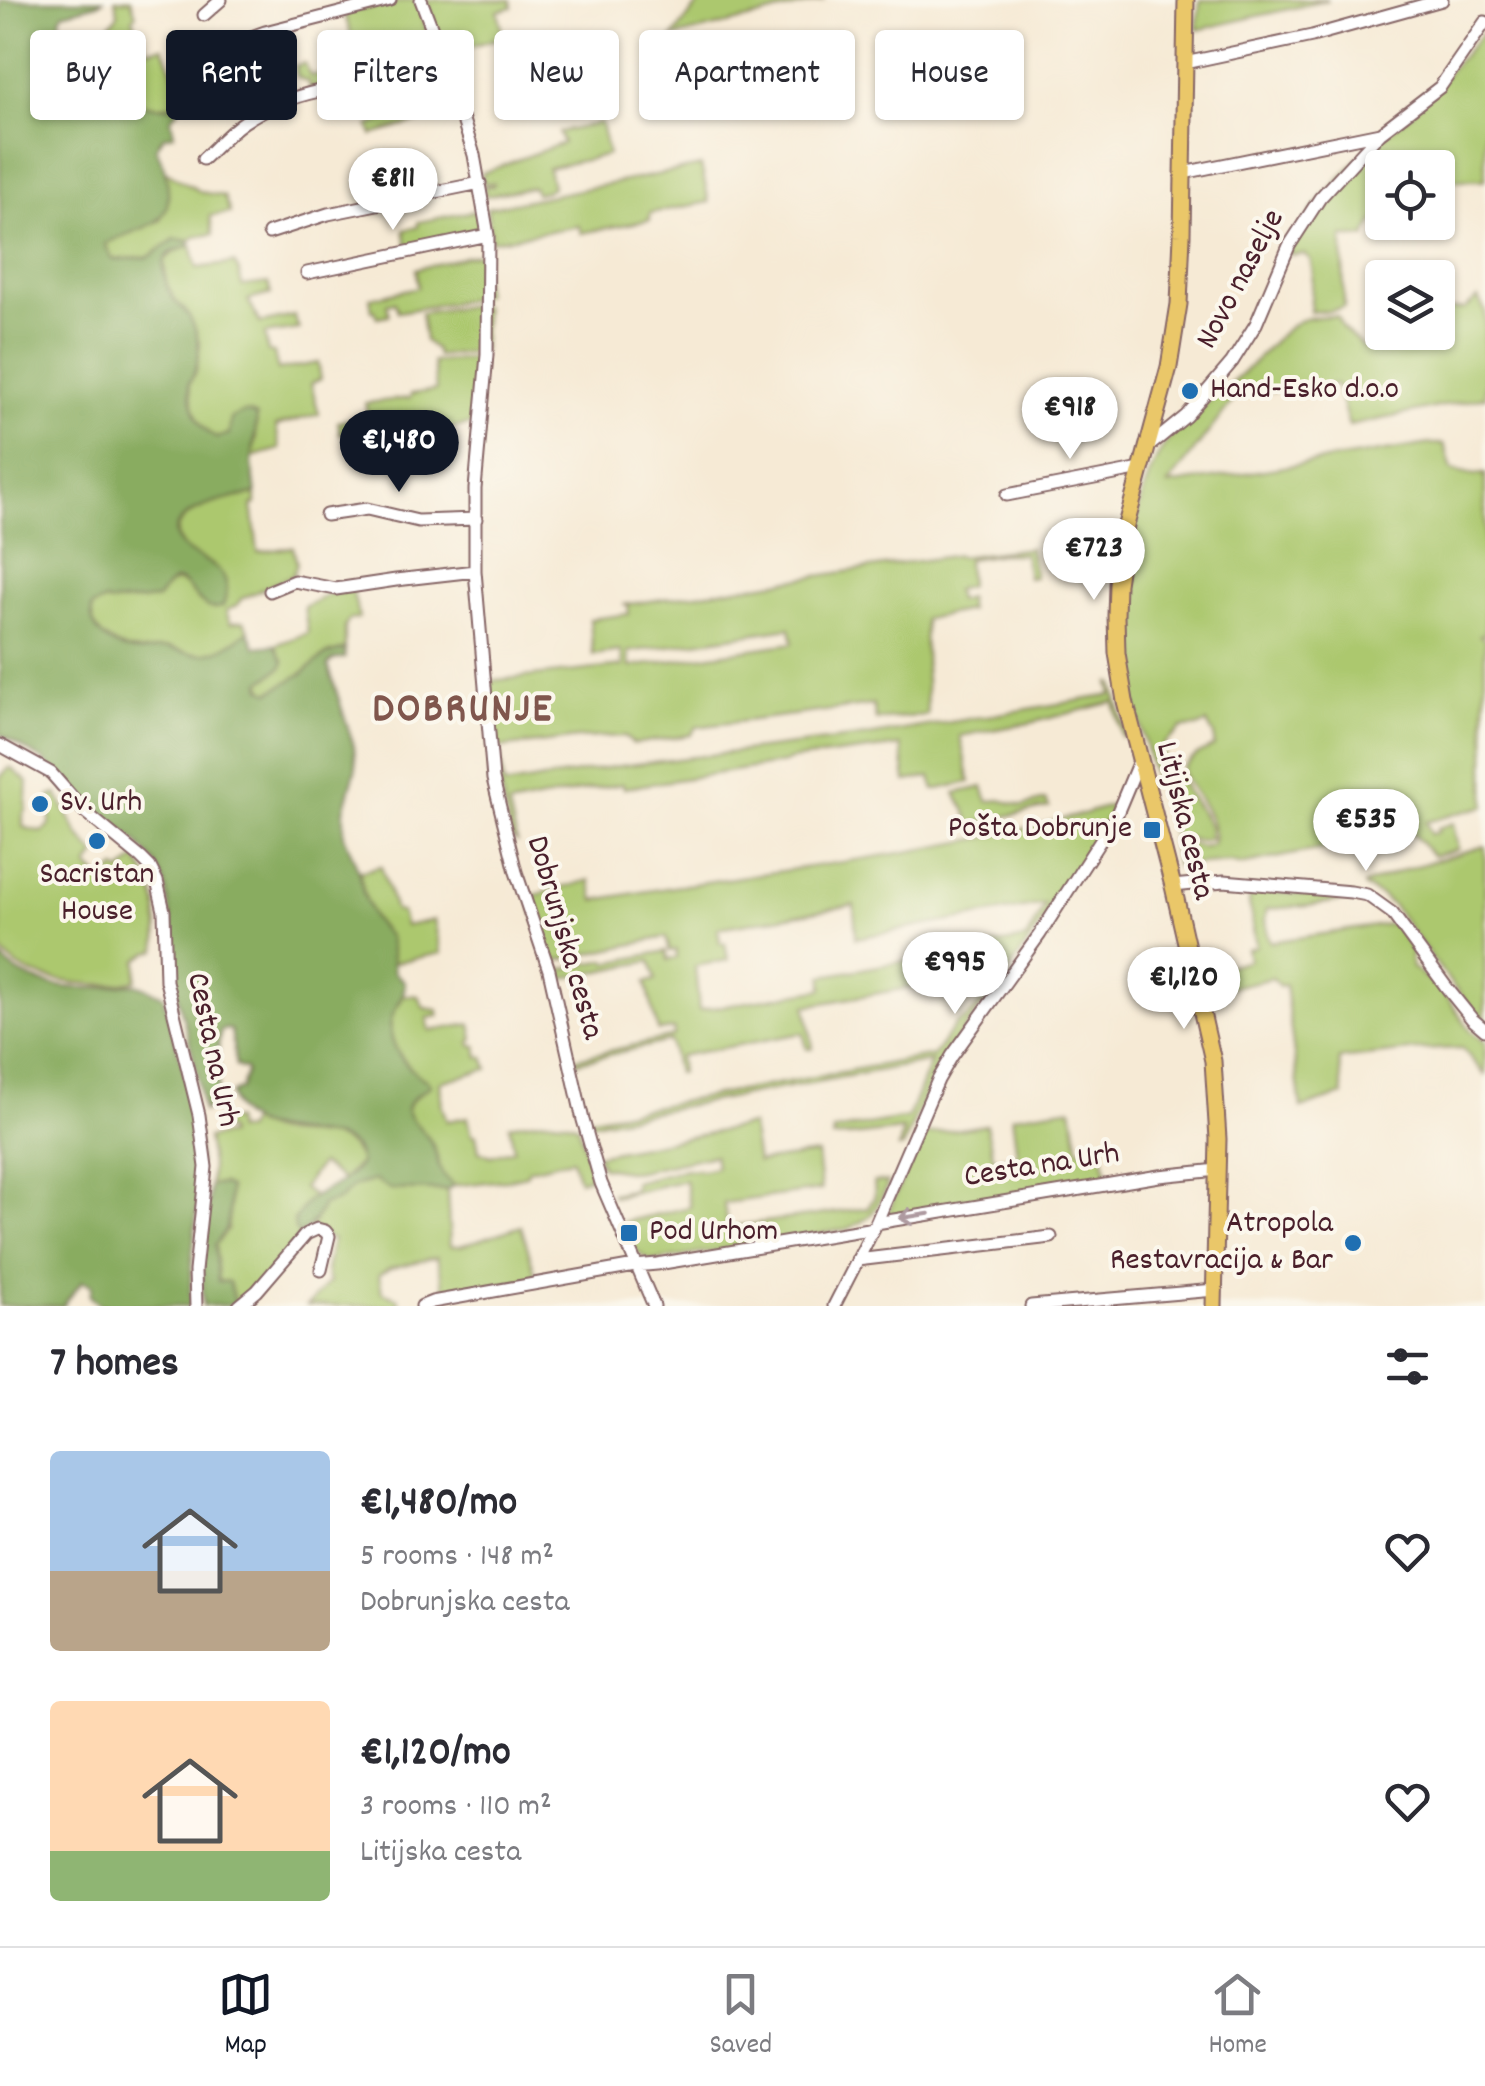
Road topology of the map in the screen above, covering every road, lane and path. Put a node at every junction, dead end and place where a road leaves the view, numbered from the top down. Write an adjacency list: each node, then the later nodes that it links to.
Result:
1 (221, 0): 6 (street)
2 (390, 0): 8 (street)
3 (421, 0): 9 (street, Dobrunjska cesta)
4 (1186, 0): 10 (main road, Litijska cesta)
5 (1442, 0): 10 (street)
6 (204, 15)
7 (1485, 22): 13 (street, Novo naselje)
8 (272, 30)
9 (432, 30)
10 (1185, 63): 15 (main road, Litijska cesta)
11 (317, 92): 14 (street)
12 (463, 120): 16 (street, Dobrunjska cesta)
13 (1380, 133): 15 (street, Novo naselje); 20 (street, Novo naselje)
14 (203, 159)
15 (1183, 172): 20 (main road, Litijska cesta)
16 (480, 183): 17 (street); 18 (street, Dobrunjska cesta)
17 (270, 233)
18 (488, 235): 19 (street); 24 (street, Dobrunjska cesta)
19 (307, 273)
20 (1148, 448): 21 (main road, Litijska cesta)
21 (1141, 469): 22 (street); 28 (main road, Litijska cesta)
22 (1007, 495)
23 (326, 515): 24 (street)
24 (476, 519): 25 (street, Dobrunjska cesta)
25 (476, 571): 26 (street); 35 (street, Dobrunjska cesta)
26 (270, 591)
27 (0, 746): 38 (street, Cesta na Urh)
28 (1139, 761): 29 (main road, Litijska cesta); 32 (street)
29 (1172, 886): 30 (street); 31 (main road, Litijska cesta)
30 (1485, 1030)
31 (1218, 1170): 32 (street, Cesta na Urh, one-way to 32); 37 (main road, Litijska cesta)
32 (875, 1225): 34 (street); 35 (street, Cesta na Urh)
33 (1051, 1237): 34 (street)
34 (857, 1260): 42 (street)
35 (635, 1266): 40 (street, Cesta na Urh); 41 (street, Dobrunjska cesta)
36 (322, 1270): 39 (street)
37 (1214, 1298): 43 (street)
38 (196, 1306)
39 (238, 1306)
40 (422, 1306)
41 (654, 1306)
42 (834, 1306)
43 (1031, 1306)

